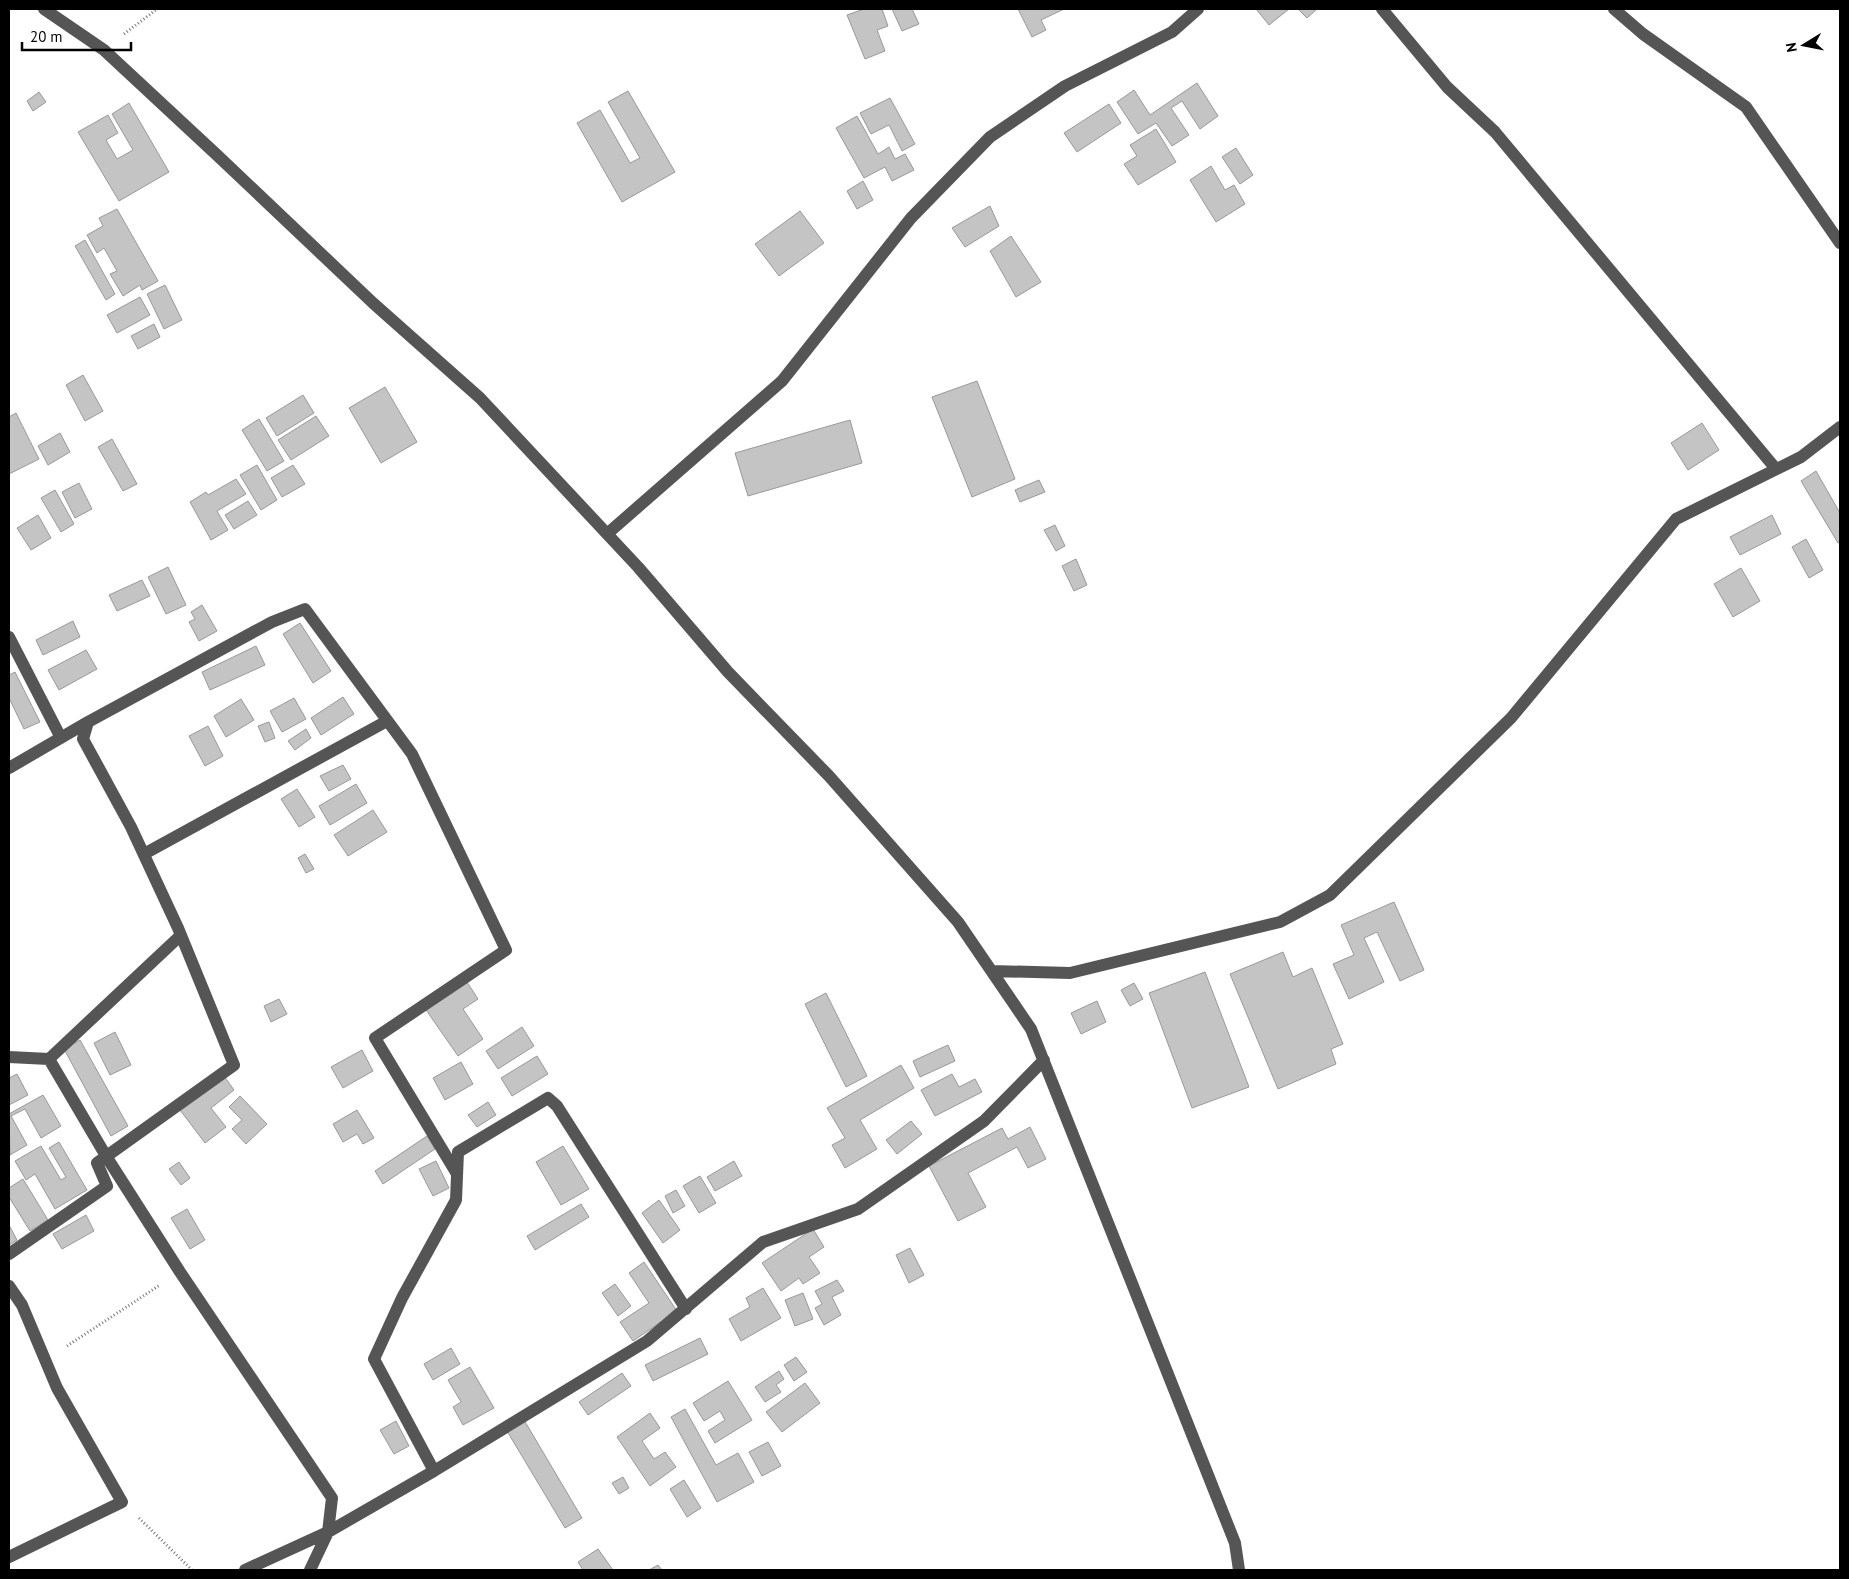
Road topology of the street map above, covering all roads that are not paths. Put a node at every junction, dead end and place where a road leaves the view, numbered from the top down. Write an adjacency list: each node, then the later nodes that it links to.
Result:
1 (44, 9): 8 (street)
2 (1198, 9): 8 (street)
3 (1382, 9): 7 (street)
4 (1614, 9): 5 (street)
5 (1840, 243)
6 (1840, 427): 7 (street)
7 (1776, 469): 16 (street)
8 (607, 534): 16 (street)
9 (9, 637): 12 (street)
10 (387, 721): 11 (street); 14 (street); 21 (street)
11 (88, 722): 12 (street); 14 (street)
12 (62, 738): 13 (street)
13 (9, 768)
14 (144, 854): 15 (street)
15 (181, 935): 18 (street); 20 (street)
16 (992, 971): 19 (street)
17 (9, 1057): 18 (street)
18 (49, 1059): 20 (street)
19 (1044, 1060): 24 (street); 30 (street)
20 (106, 1156): 22 (street); 26 (street)
21 (457, 1174): 24 (street); 25 (street)
22 (9, 1254)
23 (9, 1286): 27 (street)
24 (686, 1309): 25 (street)
25 (434, 1471): 26 (street)
26 (328, 1532): 28 (street); 29 (street)
27 (9, 1557)
28 (245, 1570)
29 (310, 1570)
30 (1239, 1570)

